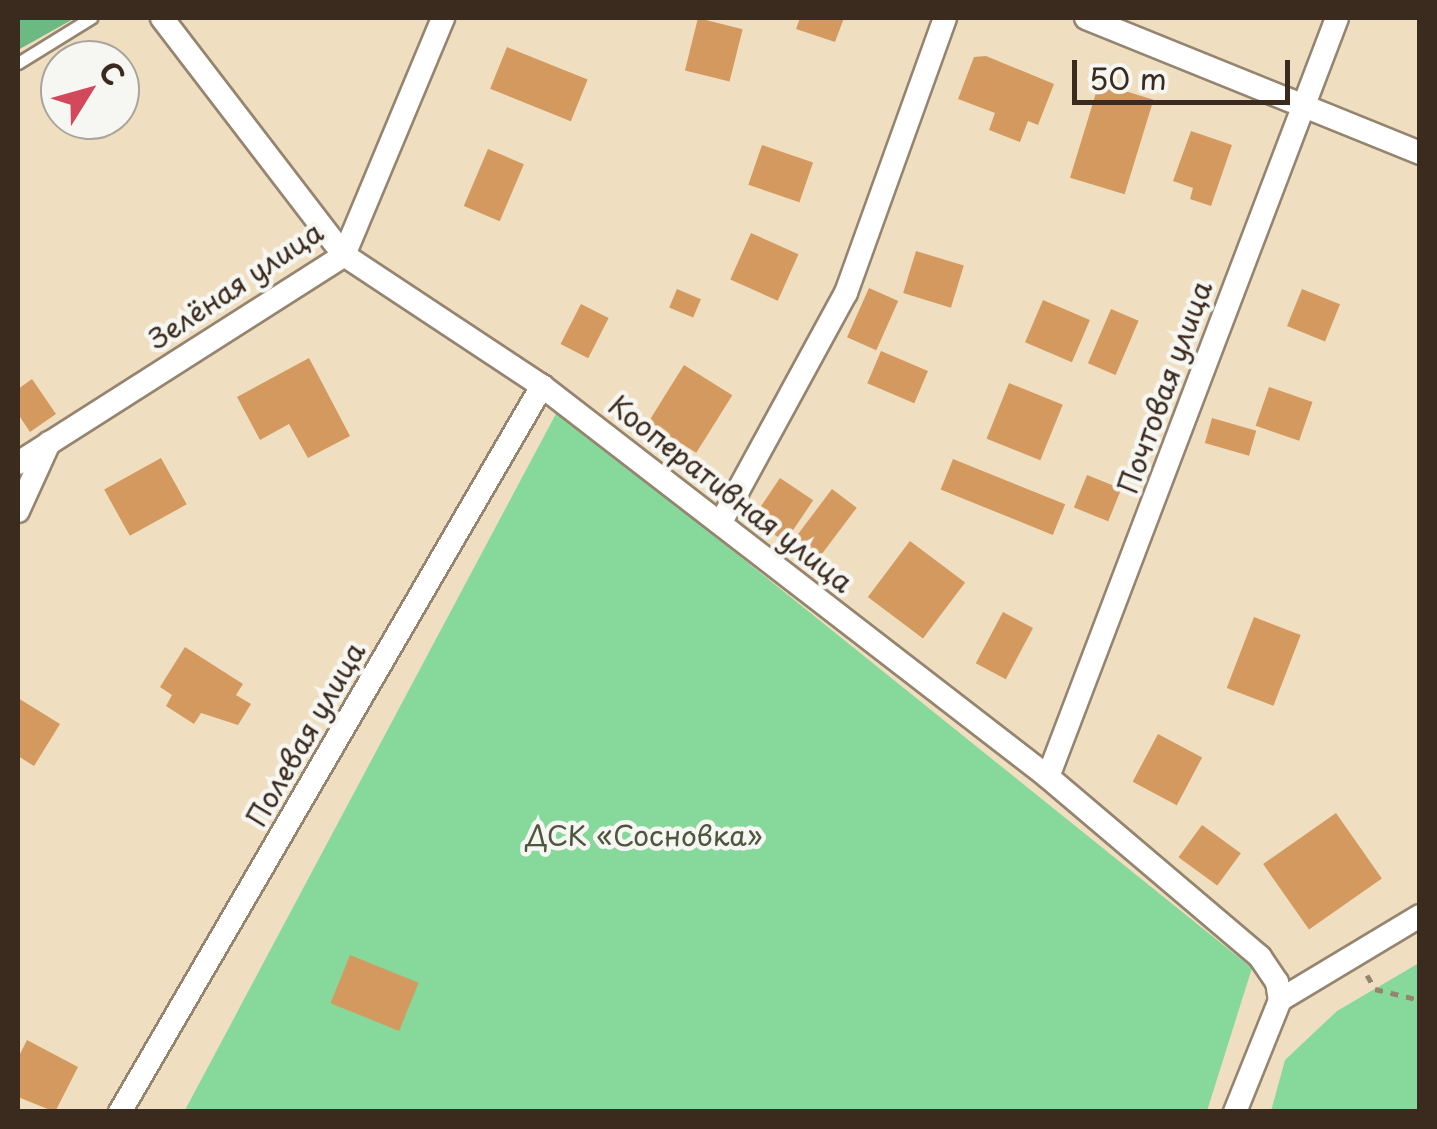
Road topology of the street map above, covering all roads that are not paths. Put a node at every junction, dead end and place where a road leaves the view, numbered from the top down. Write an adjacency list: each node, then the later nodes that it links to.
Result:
1 (91, 18): 7 (lane)
2 (162, 18): 10 (street, Кооперативная улица)
3 (443, 18): 10 (street, Зелёная улица)
4 (944, 18): 15 (street)
5 (1086, 18): 8 (street)
6 (1337, 18): 8 (street, Почтовая улица)
7 (18, 63)
8 (1301, 104): 9 (street); 16 (street, Почтовая улица)
9 (1420, 153)
10 (344, 255): 11 (street, Кооперативная улица); 12 (street, Зелёная улица)
11 (542, 386): 15 (street, Кооперативная улица); 19 (street, Полевая улица)
12 (49, 443): 13 (street, Зелёная улица); 14 (street)
13 (18, 463)
14 (18, 511)
15 (721, 522): 16 (street, Кооперативная улица)
16 (1048, 777): 18 (street, Кооперативная улица)
17 (1420, 916): 18 (street)
18 (1280, 1000): 20 (street)
19 (120, 1112)
20 (1235, 1112)

